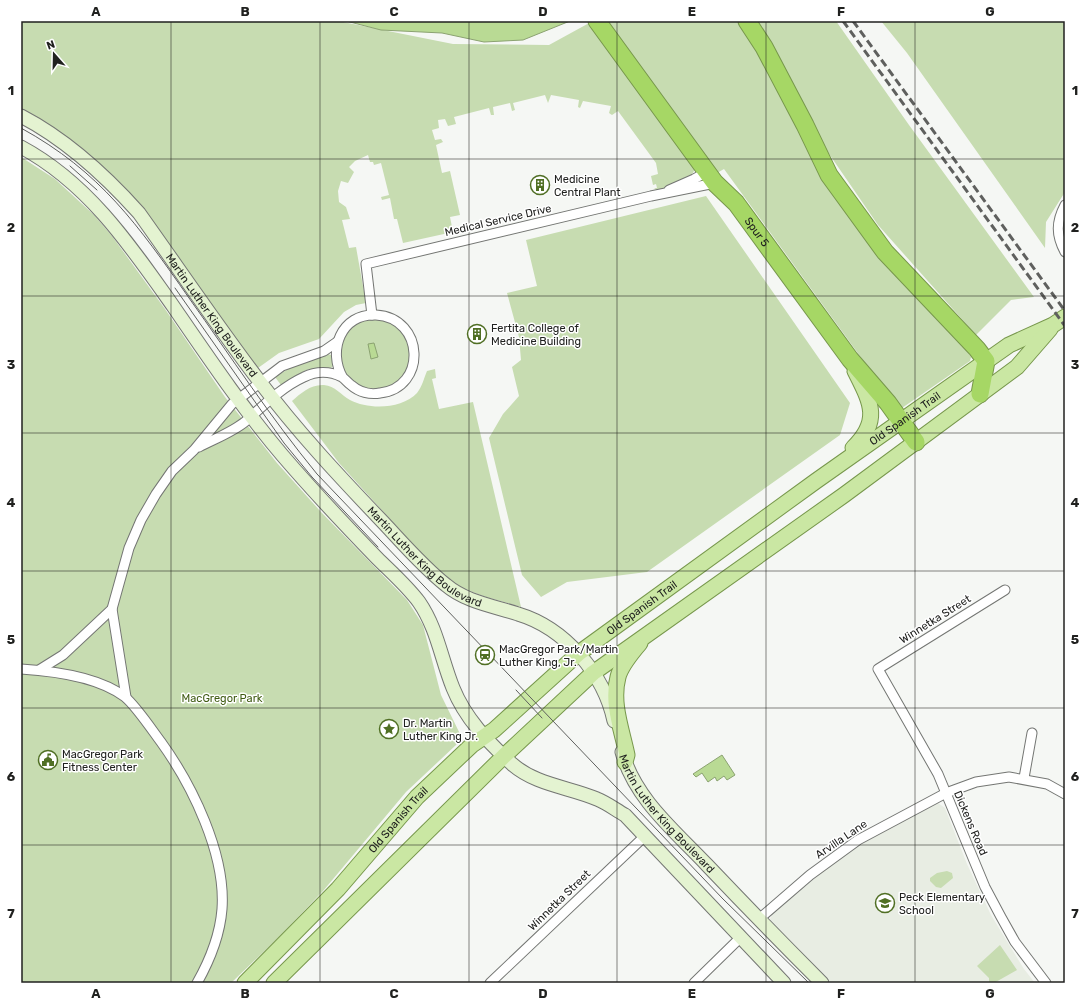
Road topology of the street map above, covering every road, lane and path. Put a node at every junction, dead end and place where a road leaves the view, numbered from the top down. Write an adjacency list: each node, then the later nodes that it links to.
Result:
1 (597, 21): 5 (highway, Spur 5 / Spur 5)
2 (747, 21): 13 (highway)
3 (21, 116): 15 (main road, Martin Luther King Boulevard)
4 (21, 146): 18 (main road)
5 (711, 177): 6 (street, Medical Service Drive); 6 (street, Medical Service Drive); 12 (highway, Spur 5 / Spur 5)
6 (659, 194): 9 (street, Medical Service Drive)
7 (1065, 205): 8 (street)
8 (1065, 252)
9 (372, 315): 11 (street); 14 (street)
10 (1059, 321): 13 (main road, Old Spanish Trail); 16 (main road, Old Spanish Trail)
11 (337, 342): 14 (street); 15 (street)
12 (850, 359): 20 (highway, Spur 5 / Spur 5); 23 (main road)
13 (986, 361): 16 (highway); 20 (main road, Old Spanish Trail)
14 (343, 378): 17 (street)
15 (260, 382): 17 (main road, Martin Luther King Boulevard); 18 (street)
16 (980, 394): 21 (main road, Old Spanish Trail)
17 (272, 398): 19 (street); 27 (main road, Martin Luther King Boulevard)
18 (238, 399): 19 (main road); 22 (street)
19 (250, 416): 22 (street); 34 (main road)
20 (900, 421): 21 (highway, Spur 5 / Spur 5); 23 (main road, Old Spanish Trail)
21 (916, 442): 26 (main road, Old Spanish Trail)
22 (194, 450): 25 (street)
23 (816, 481): 27 (main road, Old Spanish Trail)
24 (1006, 590): 29 (street, Winnetka Street)
25 (112, 609): 30 (street); 32 (street)
26 (645, 635): 31 (main road, Old Spanish Trail); 36 (main road)
27 (579, 653): 31 (main road, Martin Luther King Boulevard); 34 (main road, Old Spanish Trail)
28 (21, 669): 30 (street)
29 (878, 669): 38 (street, Dickens Road)
30 (39, 670): 32 (street)
31 (593, 673): 35 (main road, Old Spanish Trail); 36 (main road, Martin Luther King Boulevard)
32 (126, 697): 43 (street)
33 (1032, 733): 37 (street)
34 (485, 737): 35 (main road); 44 (main road, Old Spanish Trail)
35 (504, 756): 40 (main road); 45 (main road, Old Spanish Trail)
36 (625, 762): 41 (main road, Martin Luther King Boulevard)
37 (1024, 778): 38 (street, Arvilla Lane); 39 (street, Arvilla Lane)
38 (946, 793): 41 (street, Arvilla Lane); 50 (street, Dickens Road)
39 (1065, 794)
40 (646, 835): 42 (main road); 46 (street, Winnetka Street)
41 (759, 920): 49 (main road, Martin Luther King Boulevard)
42 (740, 938): 47 (street); 48 (main road)
43 (197, 983)
44 (245, 983)
45 (274, 983)
46 (490, 983)
47 (694, 983)
48 (784, 983)
49 (822, 983)
50 (1046, 983)

